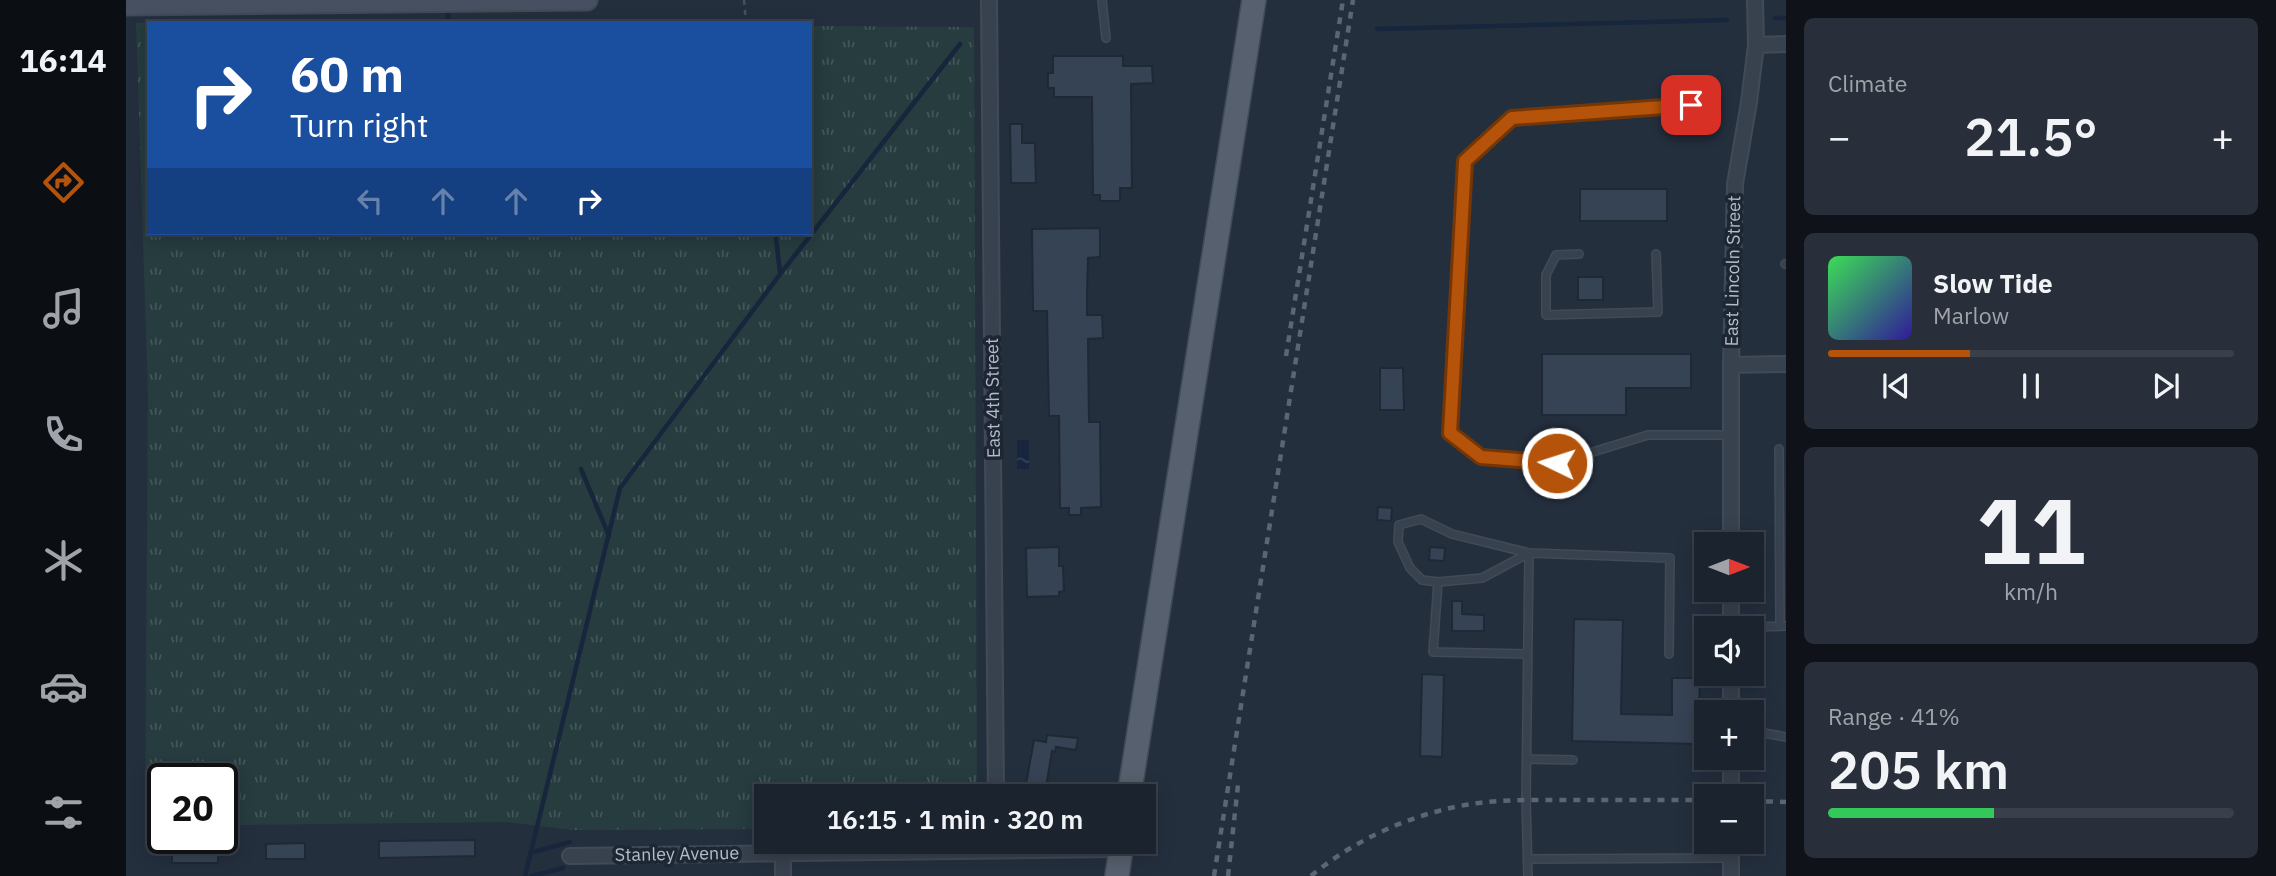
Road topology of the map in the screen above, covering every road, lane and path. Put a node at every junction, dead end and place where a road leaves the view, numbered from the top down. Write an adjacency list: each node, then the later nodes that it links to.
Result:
1 (561, 0): 2 (street); 8 (street)
2 (587, 0)
3 (744, 0): 11 (path)
4 (989, 0): 33 (street, East 4th Street)
5 (1102, 0): 12 (lane)
6 (1254, 0): 34 (main road)
7 (1755, 0): 14 (street, East Lincoln Street)
8 (450, 1): 9 (street)
9 (342, 2): 10 (street)
10 (126, 5)
11 (746, 21)
12 (1106, 38)
13 (1786, 44): 14 (street)
14 (1756, 45): 19 (street, East Lincoln Street)
15 (1716, 104): 20 (lane)
16 (1578, 254): 17 (lane)
17 (1656, 254)
18 (1786, 364): 19 (street)
19 (1731, 365): 20 (street, East Lincoln Street)
20 (1731, 435): 22 (street, East Lincoln Street)
21 (1779, 449): 25 (lane)
22 (1731, 532)
23 (1529, 553): 24 (lane); 24 (lane); 27 (lane); 28 (lane)
24 (1438, 582): 28 (lane)
25 (1783, 626): 26 (lane)
26 (1764, 627)
27 (1669, 653)
28 (1528, 654): 31 (lane)
29 (1764, 733): 30 (lane)
30 (1786, 737)
31 (1527, 759): 32 (lane); 41 (lane)
32 (1573, 760)
33 (996, 784)
34 (1131, 784)
35 (754, 853): 39 (street, Stanley Avenue)
36 (783, 854): 42 (street)
37 (1121, 854): 43 (main road)
38 (1731, 854): 40 (street)
39 (570, 856)
40 (1731, 858): 41 (lane); 45 (street)
41 (1528, 859): 44 (lane)
42 (783, 876)
43 (1117, 876)
44 (1528, 876)
45 (1731, 876)

